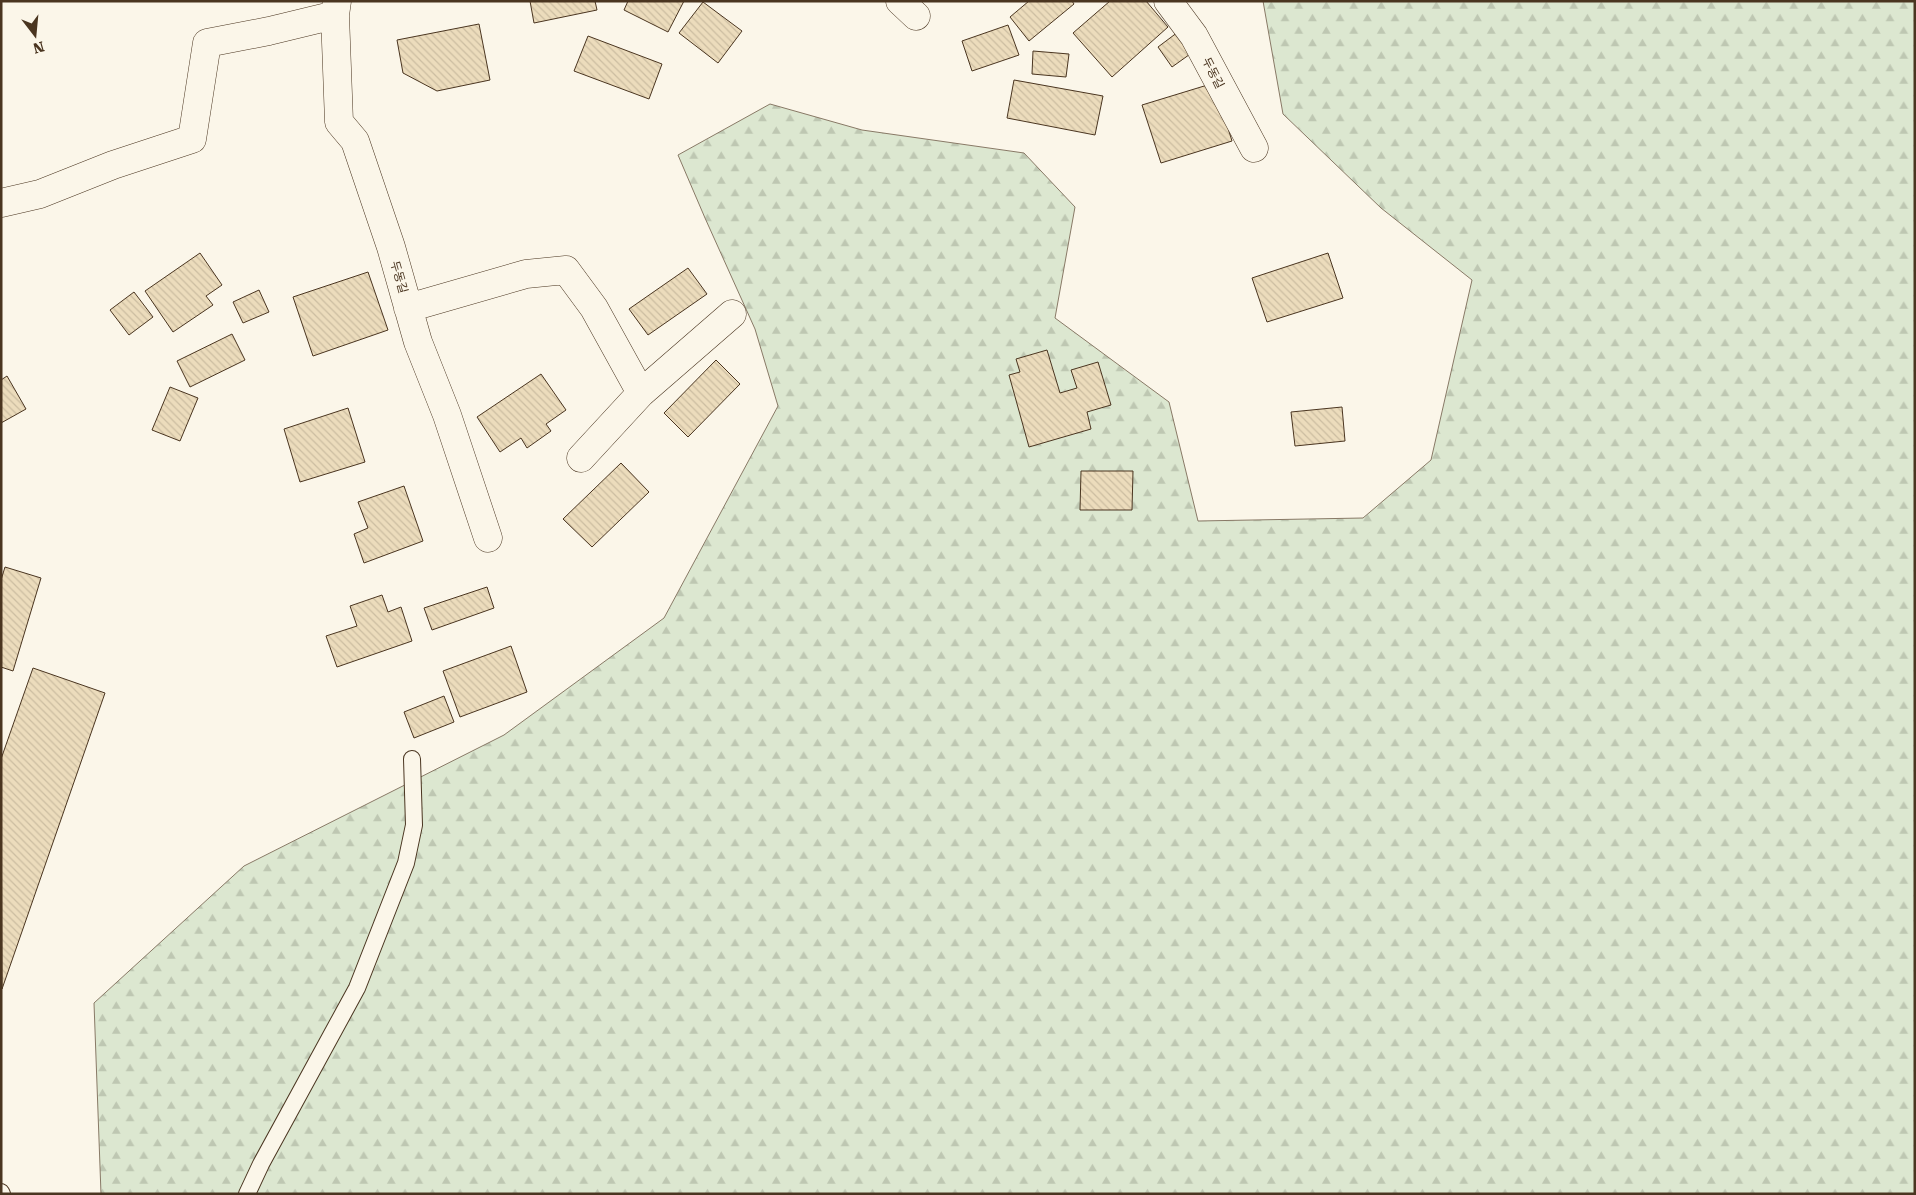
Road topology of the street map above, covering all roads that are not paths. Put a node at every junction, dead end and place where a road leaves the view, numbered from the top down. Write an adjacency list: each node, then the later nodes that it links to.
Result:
1 (1168, 1): 3 (street, 두동길)
2 (336, 8): 4 (street, 두동길); 5 (street, 두동길)
3 (1254, 148)
4 (1, 203)
5 (408, 308): 7 (street); 9 (street, 두동길)
6 (732, 314): 7 (street)
7 (642, 393): 8 (street)
8 (581, 458)
9 (488, 538)
10 (412, 759): 11 (lane)
11 (247, 1194)

